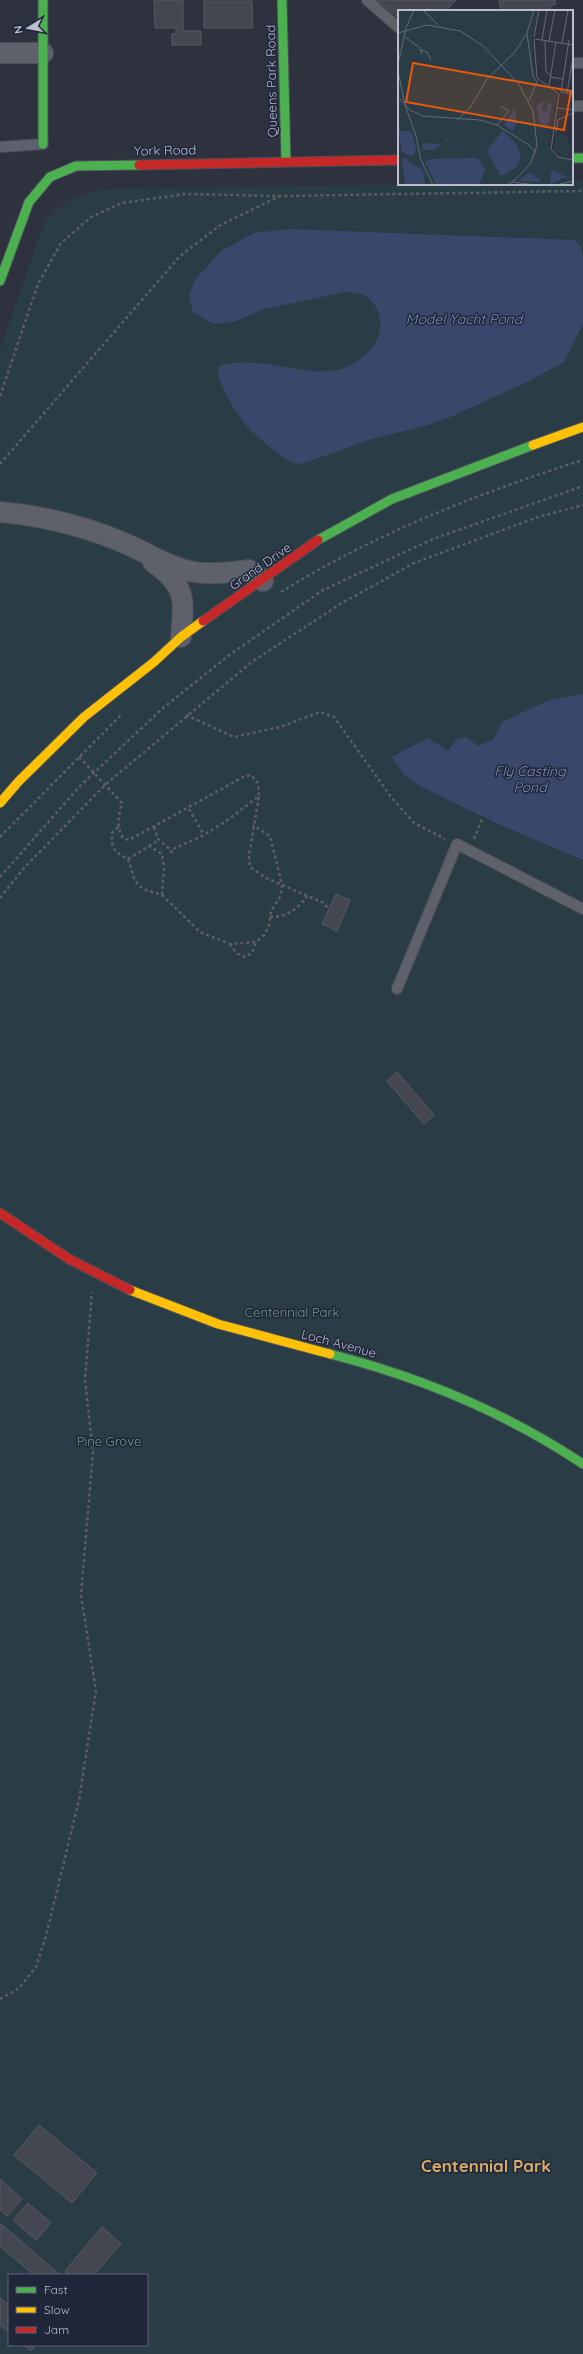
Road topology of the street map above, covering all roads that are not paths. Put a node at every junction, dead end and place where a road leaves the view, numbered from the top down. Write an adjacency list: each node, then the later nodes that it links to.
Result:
1 (43, 0): 6 (street)
2 (282, 0): 10 (street, Queens Park Road)
3 (367, 0): 4 (lane)
4 (398, 27)
5 (0, 53): 6 (street)
6 (43, 53): 7 (street)
7 (43, 144): 8 (lane)
8 (0, 147)
9 (398, 160): 10 (street, York Road)
10 (286, 161): 11 (street, York Road)
11 (0, 281)
12 (583, 427): 15 (street, Grand Drive)
13 (0, 512): 14 (street)
14 (130, 546): 15 (street); 16 (street)
15 (269, 589): 16 (street, Grand Drive)
16 (181, 637): 17 (street, Grand Drive)
17 (0, 803)
18 (583, 909): 19 (lane)
19 (397, 989)
20 (0, 1213): 21 (street, Loch Avenue)
21 (583, 1464)

